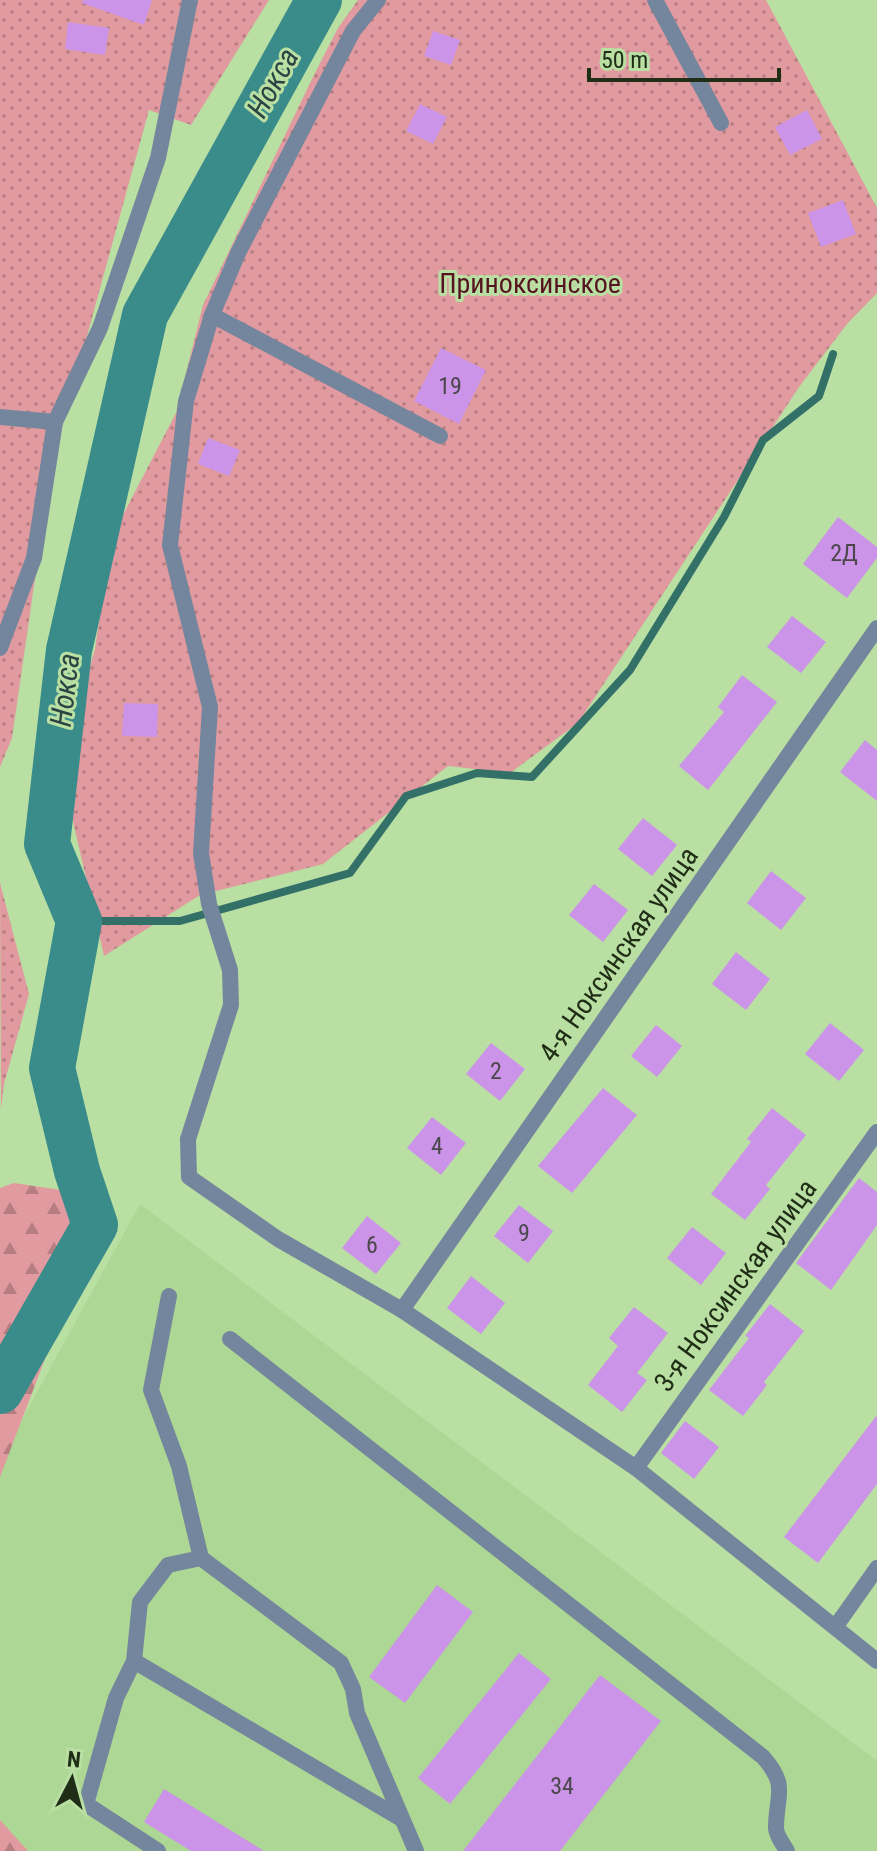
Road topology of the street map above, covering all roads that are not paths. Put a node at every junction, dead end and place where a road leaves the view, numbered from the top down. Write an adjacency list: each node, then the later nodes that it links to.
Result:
1 (190, 0): 7 (street)
2 (378, 0): 5 (street)
3 (655, 0): 4 (street)
4 (721, 123)
5 (212, 315): 8 (street); 13 (street)
6 (0, 417): 7 (street)
7 (55, 422): 10 (street)
8 (440, 436)
9 (877, 628): 13 (street, 4-я Ноксинская улица)
10 (0, 648)
11 (877, 1132): 15 (street, 3-я Ноксинская улица)
12 (169, 1296): 16 (street)
13 (402, 1310): 15 (street)
14 (230, 1339): 24 (street)
15 (636, 1468): 18 (street)
16 (201, 1558): 19 (street); 21 (street)
17 (877, 1568): 18 (street)
18 (836, 1626): 20 (street)
19 (134, 1661): 21 (street); 22 (street)
20 (877, 1661)
21 (400, 1818): 23 (street)
22 (158, 1851)
23 (416, 1851)
24 (787, 1851)

